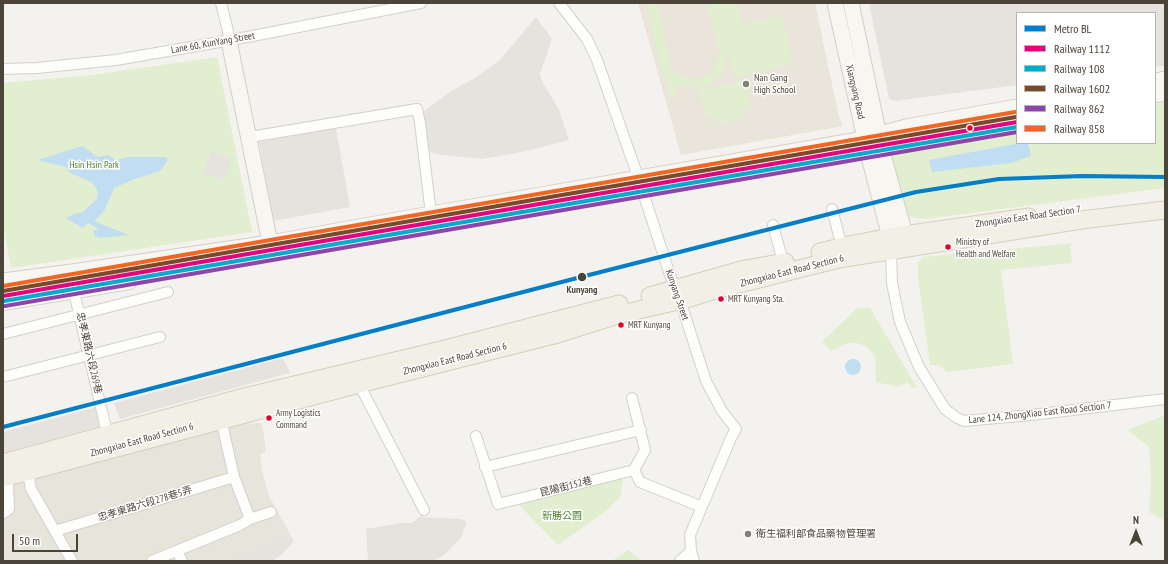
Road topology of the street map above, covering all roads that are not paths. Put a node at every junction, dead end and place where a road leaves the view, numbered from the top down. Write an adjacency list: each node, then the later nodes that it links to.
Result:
1 (221, 3): 6 (street)
2 (421, 3): 6 (street, Lane 60, KunYang Street)
3 (559, 3): 12 (street, Kunyang Street)
4 (835, 3): 11 (street, Xiangyang Road)
5 (851, 3): 11 (street, Xiangyang Road)
6 (229, 41): 7 (street, Lane 60, KunYang Street); 19 (street)
7 (3, 69)
8 (1016, 106): 11 (street)
9 (1016, 118): 11 (street)
10 (256, 136): 16 (street)
11 (873, 140): 12 (street); 18 (street, Xiangyang Road)
12 (639, 183): 16 (street); 23 (street); 27 (street, Kunyang Street)
13 (1165, 199): 18 (main road, Zhongxiao East Road Section 7)
14 (832, 209): 20 (street)
15 (1165, 210): 18 (main road, Zhongxiao East Road Section 7)
16 (431, 214): 19 (street)
17 (773, 225): 21 (street)
18 (899, 242): 20 (main road, Zhongxiao East Road Section 6); 27 (main road, Zhongxiao East Road Section 6); 36 (street, Lane 124, ZhongXiao East Road Section 7)
19 (270, 243): 23 (street)
20 (842, 246): 21 (main road, Zhongxiao East Road Section 6)
21 (783, 262): 27 (main road, Zhongxiao East Road Section 6)
22 (3, 281): 23 (street)
23 (73, 282): 24 (street); 25 (street); 28 (street); 29 (street, 忠孝東路六段269巷)
24 (130, 284)
25 (3, 292)
26 (168, 292): 29 (street)
27 (678, 294): 34 (main road, Zhongxiao East Road Section 6); 39 (main road, Zhongxiao East Road Section 6); 46 (street, Kunyang Street)
28 (3, 305)
29 (80, 315): 30 (street); 32 (street, 忠孝東路六段269巷)
30 (3, 334)
31 (160, 337): 32 (street)
32 (89, 354): 33 (street); 39 (street, 忠孝東路六段269巷)
33 (3, 377)
34 (359, 384): 37 (main road, Zhongxiao East Road Section 6); 47 (street)
35 (632, 398): 38 (street)
36 (1165, 400)
37 (221, 420): 41 (main road, Zhongxiao East Road Section 6); 45 (street)
38 (641, 430): 42 (street); 43 (street)
39 (107, 433): 41 (main road, Zhongxiao East Road Section 6)
40 (476, 436): 42 (street)
41 (26, 464): 44 (main road, Zhongxiao East Road Section 6); 51 (street)
42 (485, 467): 43 (street, 昆陽街152巷)
43 (634, 470): 46 (street)
44 (4, 473): 49 (street)
45 (234, 477): 50 (street); 51 (street, 忠孝東路六段278巷5弄)
46 (702, 507): 53 (street, Kunyang Street)
47 (424, 510)
48 (272, 512): 50 (street)
49 (3, 513)
50 (250, 519): 52 (street)
51 (55, 531): 54 (street)
52 (177, 551): 55 (street); 56 (street)
53 (691, 551): 57 (street); 58 (street, Kunyang Street)
54 (72, 561)
55 (152, 561)
56 (182, 561)
57 (680, 561)
58 (694, 561)

